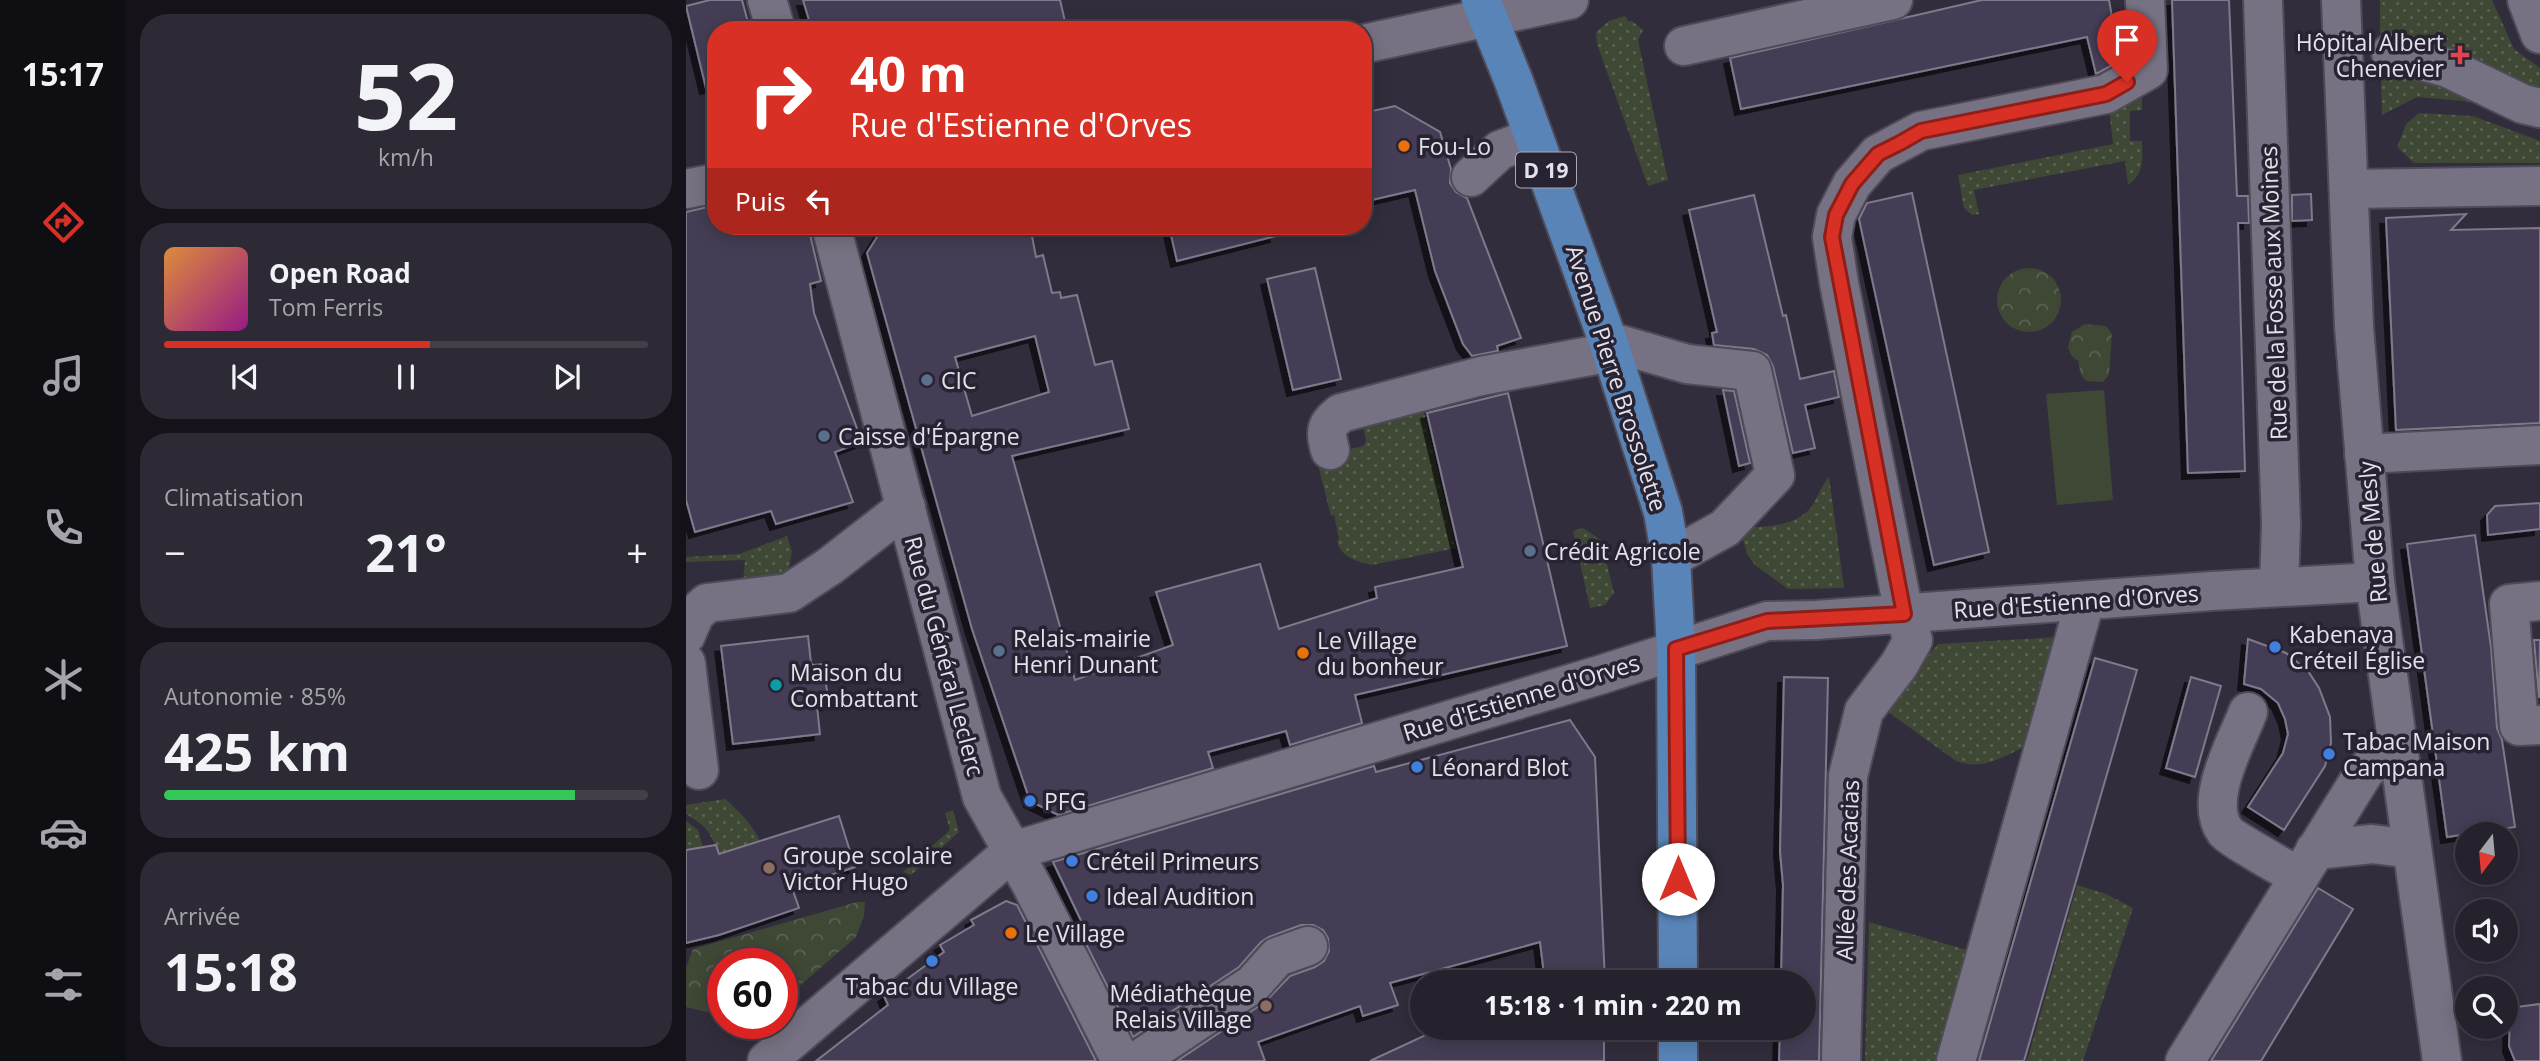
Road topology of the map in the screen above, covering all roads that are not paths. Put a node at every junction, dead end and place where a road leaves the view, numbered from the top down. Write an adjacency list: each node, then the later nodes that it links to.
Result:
1 (767, 0): 9 (street)
2 (1569, 0): 8 (street)
3 (1893, 0): 12 (street)
4 (2146, 0): 32 (street)
5 (2263, 0): 29 (street, Rue de la Fosse aux Moines)
6 (2341, 0): 20 (street, Rue de Mesly)
7 (2527, 0): 10 (street)
8 (1485, 9): 11 (street); 15 (main road, Avenue Pierre Brossolette / D 19)
9 (773, 21)
10 (2540, 34)
11 (1372, 41)
12 (1684, 46)
13 (2391, 53): 14 (street)
14 (2540, 108)
15 (1534, 137): 16 (street); 22 (main road, Avenue Pierre Brossolette / D 19)
16 (1471, 177)
17 (707, 185): 19 (street)
18 (2540, 186): 20 (street)
19 (686, 189)
20 (2349, 189): 25 (street, Rue de Mesly)
21 (833, 235): 26 (street, Rue du Général Leclerc)
22 (1610, 346): 24 (street); 27 (main road, Avenue Pierre Brossolette / D 19); 27 (street)
23 (2540, 445): 25 (street)
24 (1330, 450)
25 (2364, 454): 28 (street, Rue de Mesly)
26 (906, 507): 33 (street); 41 (street, Rue du Général Leclerc)
27 (1671, 558): 34 (main road, Avenue Pierre Brossolette / D 19)
28 (2375, 582): 29 (street, Rue d'Estienne d'Orves); 38 (street, Rue de Mesly)
29 (2280, 587): 30 (street, Rue d'Estienne d'Orves)
30 (2085, 601): 32 (street, Rue d'Estienne d'Orves); 51 (street)
31 (2540, 601): 37 (street)
32 (1904, 614): 34 (street, Rue d'Estienne d'Orves); 50 (street, Allée des Acacias)
33 (688, 625)
34 (1676, 649): 41 (street, Rue d'Estienne d'Orves); 44 (main road, Avenue Pierre Brossolette / D 19)
35 (686, 663): 39 (street)
36 (2248, 712): 42 (street)
37 (2540, 725)
38 (2396, 743): 40 (street, Rue de Mesly); 42 (street)
39 (699, 770)
40 (2412, 849): 42 (street); 53 (street, Rue de Mesly)
41 (1013, 850): 46 (street); 47 (street, Rue du Général Leclerc)
42 (2307, 863): 52 (street)
43 (1308, 946): 48 (street)
44 (1678, 970)
45 (1678, 1040): 49 (main road)
46 (767, 1061)
47 (1121, 1061)
48 (1137, 1061)
49 (1678, 1061)
50 (1841, 1061)
51 (1956, 1061)
52 (2185, 1061)
53 (2442, 1061)

